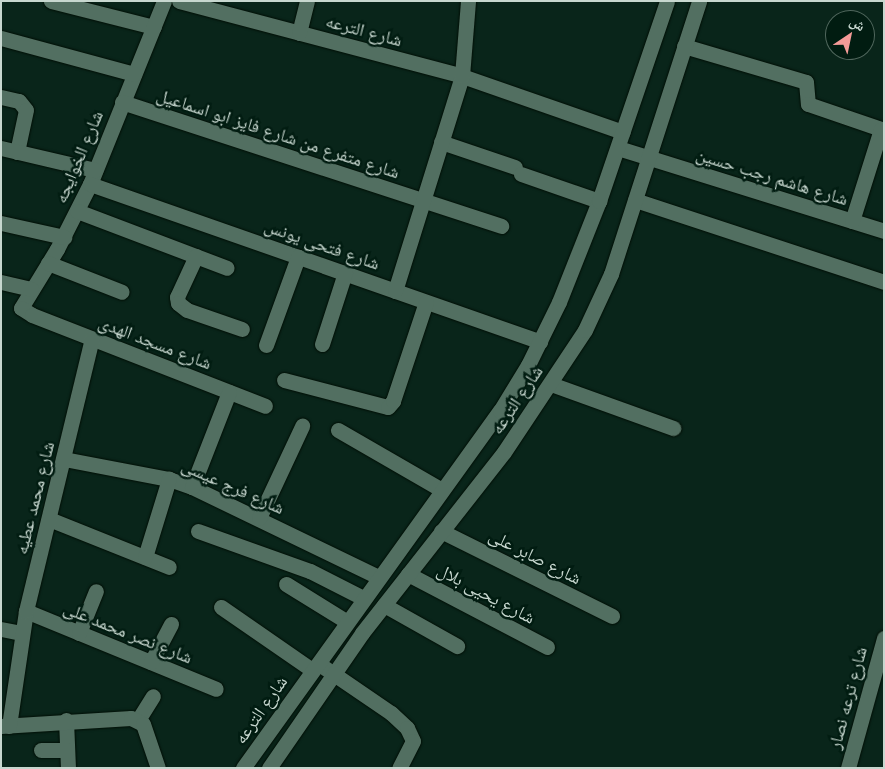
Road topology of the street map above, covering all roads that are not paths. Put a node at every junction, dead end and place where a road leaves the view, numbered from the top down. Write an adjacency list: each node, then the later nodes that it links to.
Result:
1 (51, 1): 8 (street)
2 (164, 1): 8 (street, شارع الخوايجه)
3 (179, 1): 9 (street, شارع الترعه)
4 (307, 1): 9 (street)
5 (468, 1): 13 (street)
6 (667, 1): 17 (street, شارع الترعه)
7 (699, 1): 11 (street, شارع الترعه)
8 (154, 27): 12 (street, شارع الخوايجه)
9 (299, 33): 13 (street, شارع الترعه)
10 (1, 38): 12 (street)
11 (684, 46): 16 (street); 22 (street, شارع الترعه)
12 (134, 74): 15 (street, شارع الخوايجه)
13 (462, 76): 17 (street, شارع الترعه); 18 (street)
14 (1, 97): 21 (street)
15 (122, 102): 23 (street, شارع الخوايجه); 26 (street, شارع متفرع من شارع فايز ابو اسماعيل)
16 (882, 130): 28 (street)
17 (623, 132): 20 (street, شارع الترعه)
18 (441, 142): 25 (street); 26 (street)
19 (1, 148): 21 (street, شارع فتحى يونس)
20 (618, 148): 22 (street, شارع هاشم رجب حسين); 25 (street, شارع الترعه)
21 (17, 152): 23 (street, شارع فتحى يونس)
22 (649, 159): 24 (street, شارع الترعه); 28 (street, شارع هاشم رجب حسين)
23 (93, 177): 27 (street, شارع الخوايجه); 34 (street, شارع فتحى يونس)
24 (635, 200): 39 (street); 51 (street, شارع الترعه)
25 (599, 201): 47 (street, شارع الترعه)
26 (422, 202): 30 (street, شارع متفرع من شارع فايز ابو اسماعيل); 41 (street)
27 (77, 211): 32 (street, شارع الخوايجه); 33 (street)
28 (852, 221): 31 (street, شارع هاشم رجب حسين)
29 (1, 223): 32 (street)
30 (501, 226)
31 (884, 231)
32 (64, 237): 35 (street, شارع الخوايجه)
33 (196, 256): 36 (street); 45 (street)
34 (298, 257): 37 (street, شارع فتحى يونس); 49 (street)
35 (48, 263): 40 (street, شارع الخوايجه); 42 (street)
36 (227, 268)
37 (345, 273): 41 (street, شارع فتحى يونس); 48 (street)
38 (1, 282): 40 (street)
39 (884, 282)
40 (31, 289): 44 (street, شارع الخوايجه)
41 (395, 291): 43 (street, شارع فتحى يونس)
42 (122, 292)
43 (426, 302): 47 (street, شارع فتحى يونس); 50 (street)
44 (32, 315): 46 (street, شارع مسجد الهدى)
45 (242, 329)
46 (92, 339): 52 (street, شارع مسجد الهدى); 57 (street, شارع محمد عطيه)
47 (540, 342): 60 (street, شارع الترعه)
48 (322, 344)
49 (266, 345)
50 (284, 380)
51 (550, 384): 55 (street); 63 (street, شارع الترعه)
52 (229, 392): 53 (street, شارع مسجد الهدى); 59 (street)
53 (265, 406)
54 (302, 426): 61 (street)
55 (673, 428)
56 (338, 430): 60 (street)
57 (64, 459): 58 (street, شارع فرج عيسى); 62 (street, شارع محمد عطيه)
58 (169, 479): 59 (street, شارع فرج عيسى); 65 (street)
59 (192, 487): 61 (street, شارع فرج عيسى)
60 (442, 490): 68 (street, شارع الترعه)
61 (260, 518): 68 (street, شارع فرج عيسى)
62 (50, 519): 65 (street); 74 (street, شارع محمد عطيه)
63 (441, 531): 67 (street, شارع الترعه); 75 (street, شارع صابر على)
64 (198, 532): 71 (street)
65 (145, 557): 66 (street)
66 (169, 567)
67 (408, 574): 72 (street, شارع الترعه); 83 (street, شارع يحيى بلال)
68 (378, 577): 71 (street, شارع الترعه)
69 (286, 584): 76 (street)
70 (96, 591): 79 (street)
71 (363, 598): 76 (street, شارع الترعه)
72 (384, 605): 82 (street); 86 (street, شارع الترعه)
73 (221, 607): 85 (street)
74 (26, 611): 79 (street, شارع نصر محمد على); 80 (street, شارع محمد عطيه)
75 (612, 616)
76 (346, 621): 85 (street, شارع الترعه)
77 (171, 624): 84 (street)
78 (1, 629): 80 (street)
79 (79, 632): 84 (street, شارع نصر محمد على)
80 (21, 634): 88 (street, شارع محمد عطيه)
81 (884, 638): 100 (street, شارع ترعه نصار)
82 (457, 646)
83 (547, 647)
84 (151, 662): 87 (street, شارع نصر محمد على)
85 (315, 667): 86 (street); 97 (street, شارع الترعه)
86 (333, 674): 98 (street, شارع الترعه); 99 (street)
87 (216, 689)
88 (7, 695): 92 (street, شارع محمد عطيه)
89 (153, 696): 91 (street)
90 (66, 720): 91 (street); 92 (street); 94 (street)
91 (138, 720): 96 (street)
92 (5, 726)
93 (41, 750): 94 (street)
94 (67, 750): 95 (street)
95 (68, 768)
96 (158, 768)
97 (243, 768)
98 (269, 768)
99 (399, 768)
100 (848, 768)

